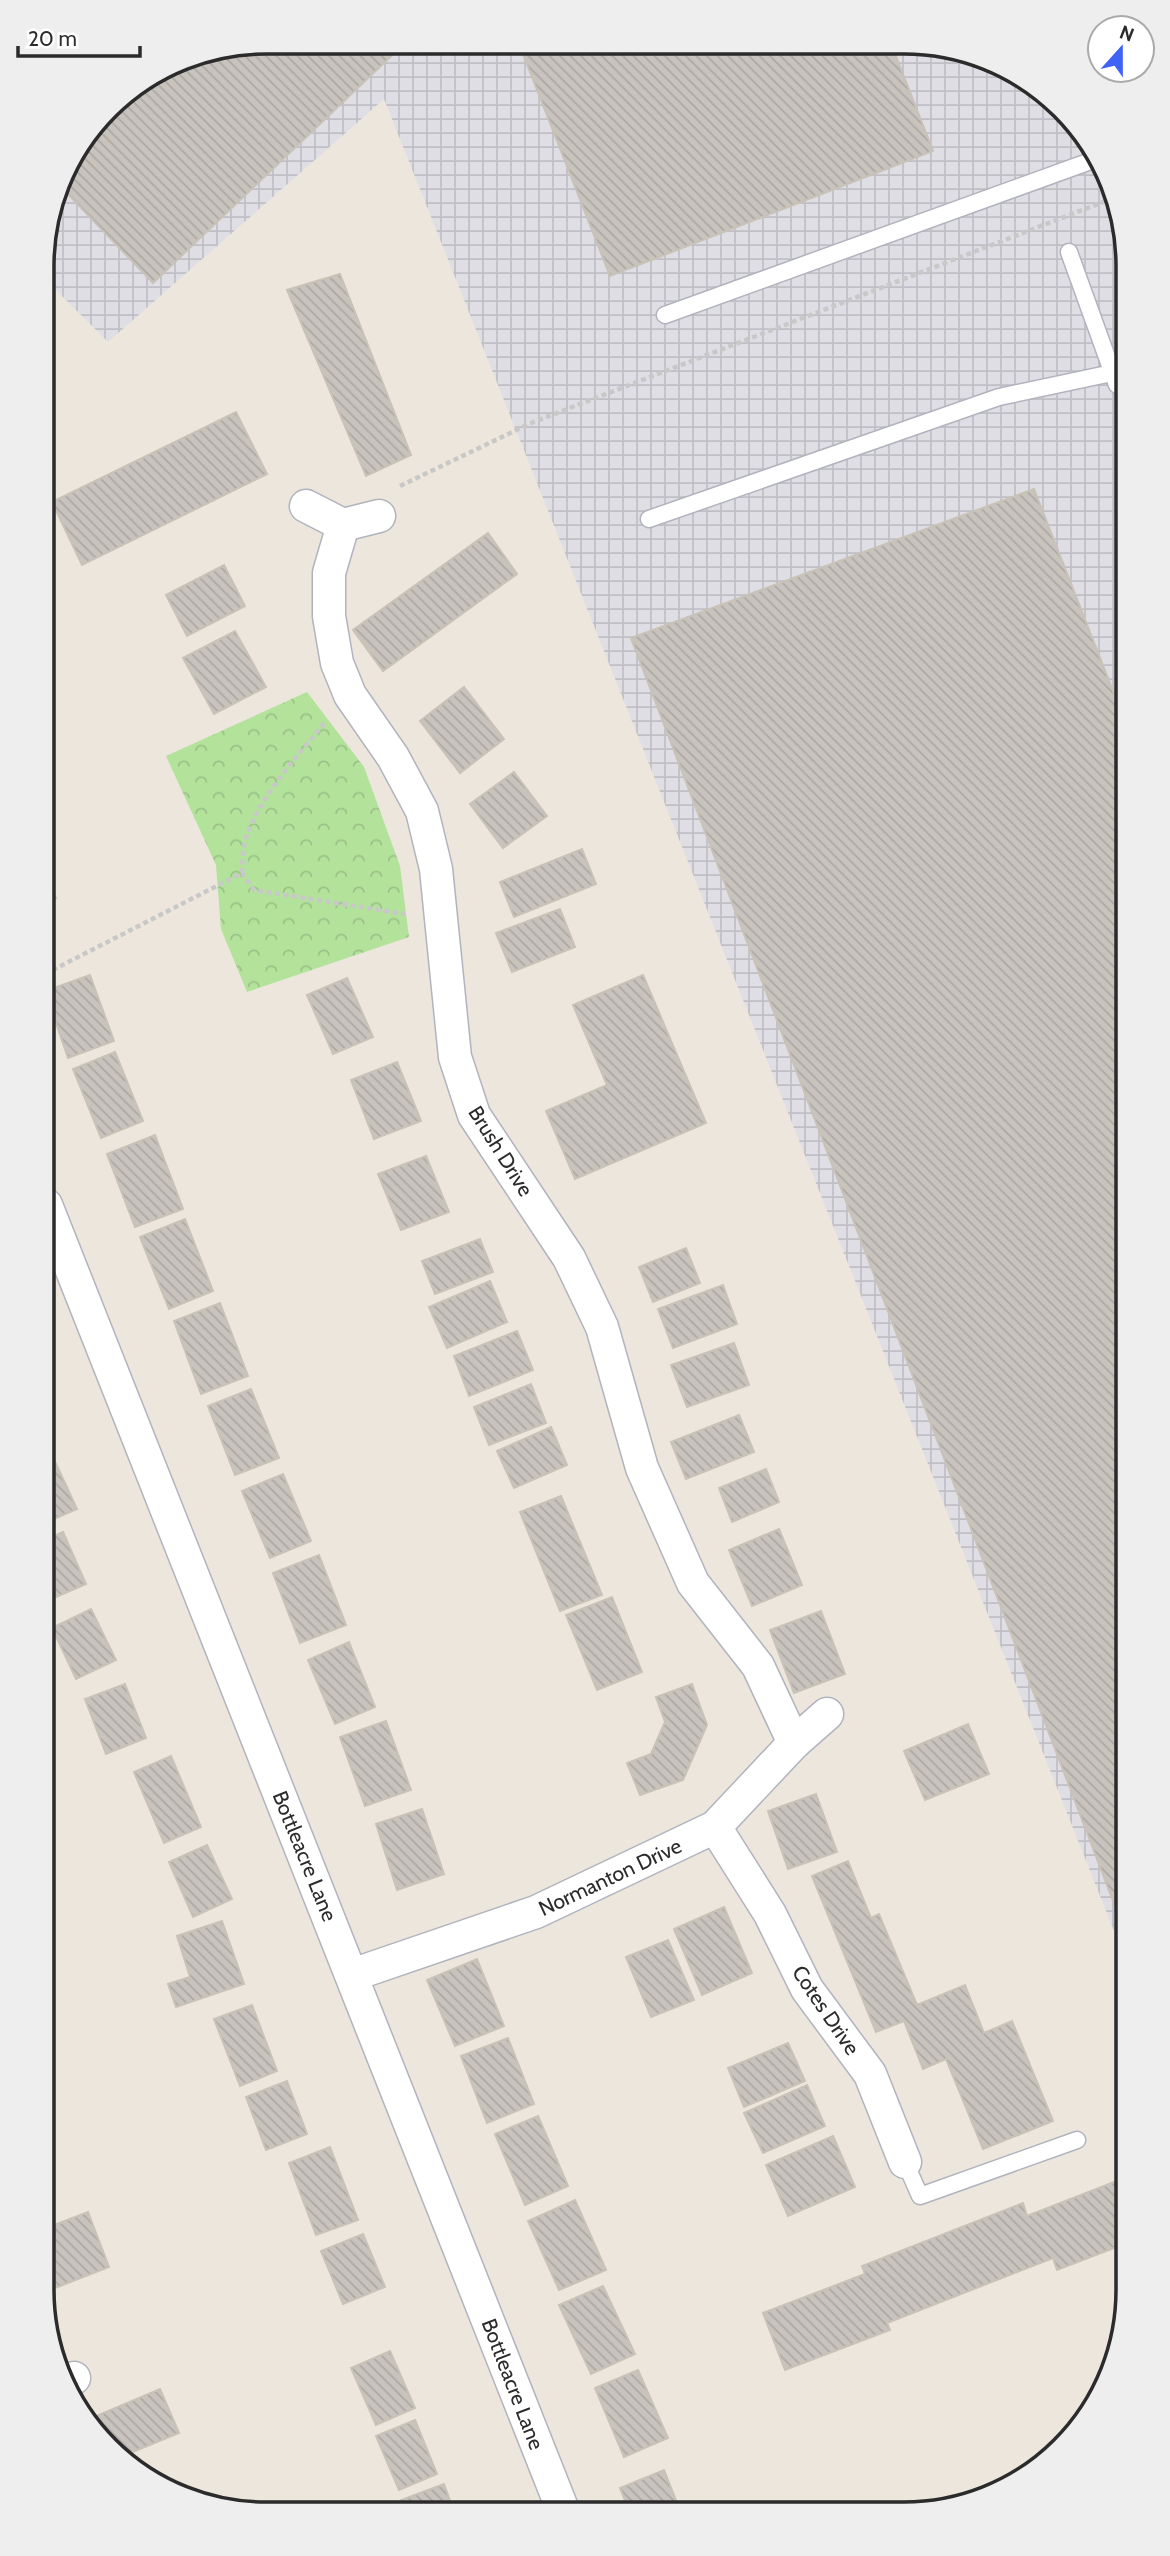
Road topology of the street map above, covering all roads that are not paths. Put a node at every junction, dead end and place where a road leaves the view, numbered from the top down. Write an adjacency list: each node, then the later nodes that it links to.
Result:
1 (1088, 162): 3 (lane)
2 (1069, 251): 4 (lane)
3 (665, 315)
4 (1116, 378)
5 (1116, 384): 8 (lane)
6 (306, 506): 9 (street)
7 (379, 516): 9 (street)
8 (649, 519)
9 (343, 525): 12 (street, Brush Drive)
10 (55, 1226): 14 (street, Bottleacre Lane)
11 (827, 1714): 12 (street, Normanton Drive)
12 (794, 1743): 13 (street, Normanton Drive)
13 (715, 1827): 14 (street, Normanton Drive); 16 (street, Cotes Drive)
14 (352, 1975): 17 (street, Bottleacre Lane)
15 (1077, 2140): 16 (lane)
16 (905, 2162)
17 (560, 2502)

